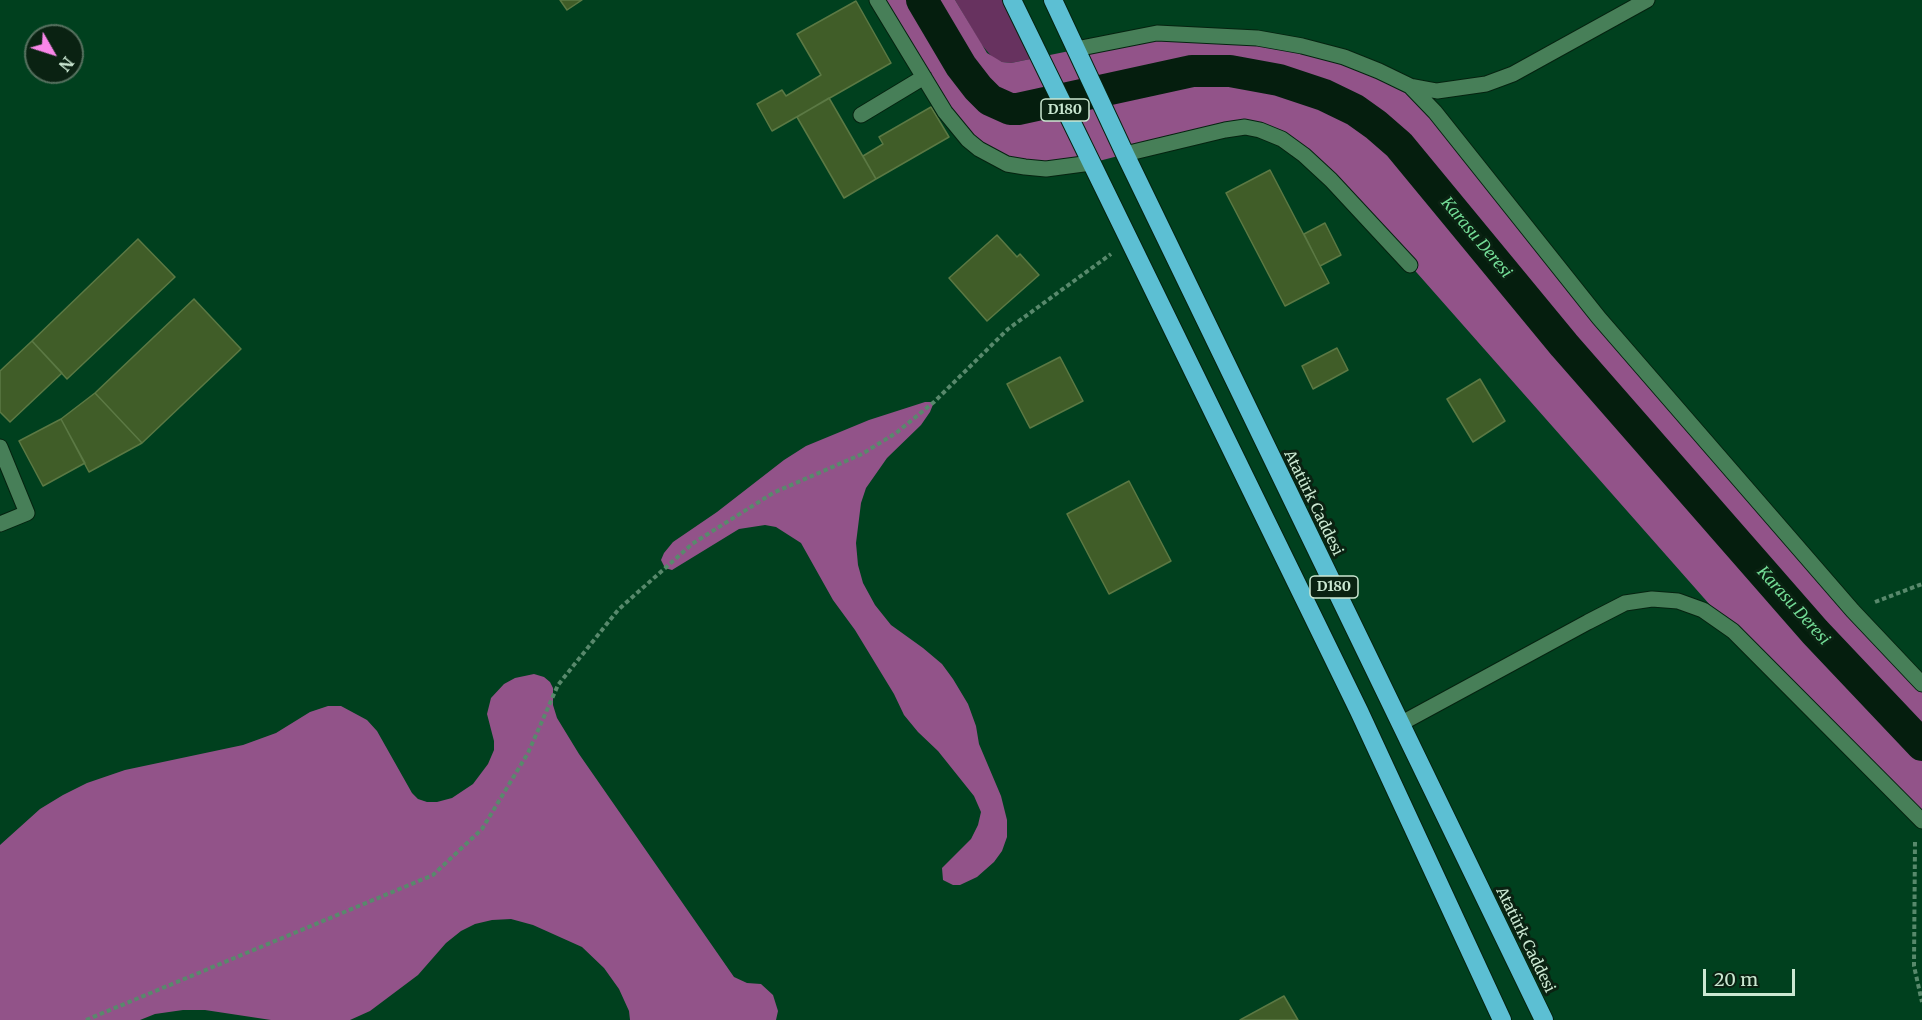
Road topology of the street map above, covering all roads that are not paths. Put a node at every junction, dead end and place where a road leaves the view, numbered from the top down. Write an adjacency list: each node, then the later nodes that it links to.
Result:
1 (877, 0): 6 (street)
2 (1012, 0): 10 (highway, D180)
3 (1053, 0): 5 (highway, Atatürk Caddesi / D180)
4 (1647, 0): 7 (street)
5 (1076, 49): 7 (street); 9 (highway, Atatürk Caddesi / D180)
6 (924, 77): 8 (street); 10 (street)
7 (1410, 86): 14 (street)
8 (861, 114)
9 (1125, 154): 11 (street); 15 (highway, Atatürk Caddesi / D180)
10 (1091, 163): 17 (highway, D180)
11 (1410, 265)
12 (0, 447): 13 (street)
13 (0, 524)
14 (1921, 682)
15 (1400, 724): 16 (street); 18 (highway, Atatürk Caddesi / D180)
16 (1919, 818)
17 (1502, 1020)
18 (1544, 1020)

